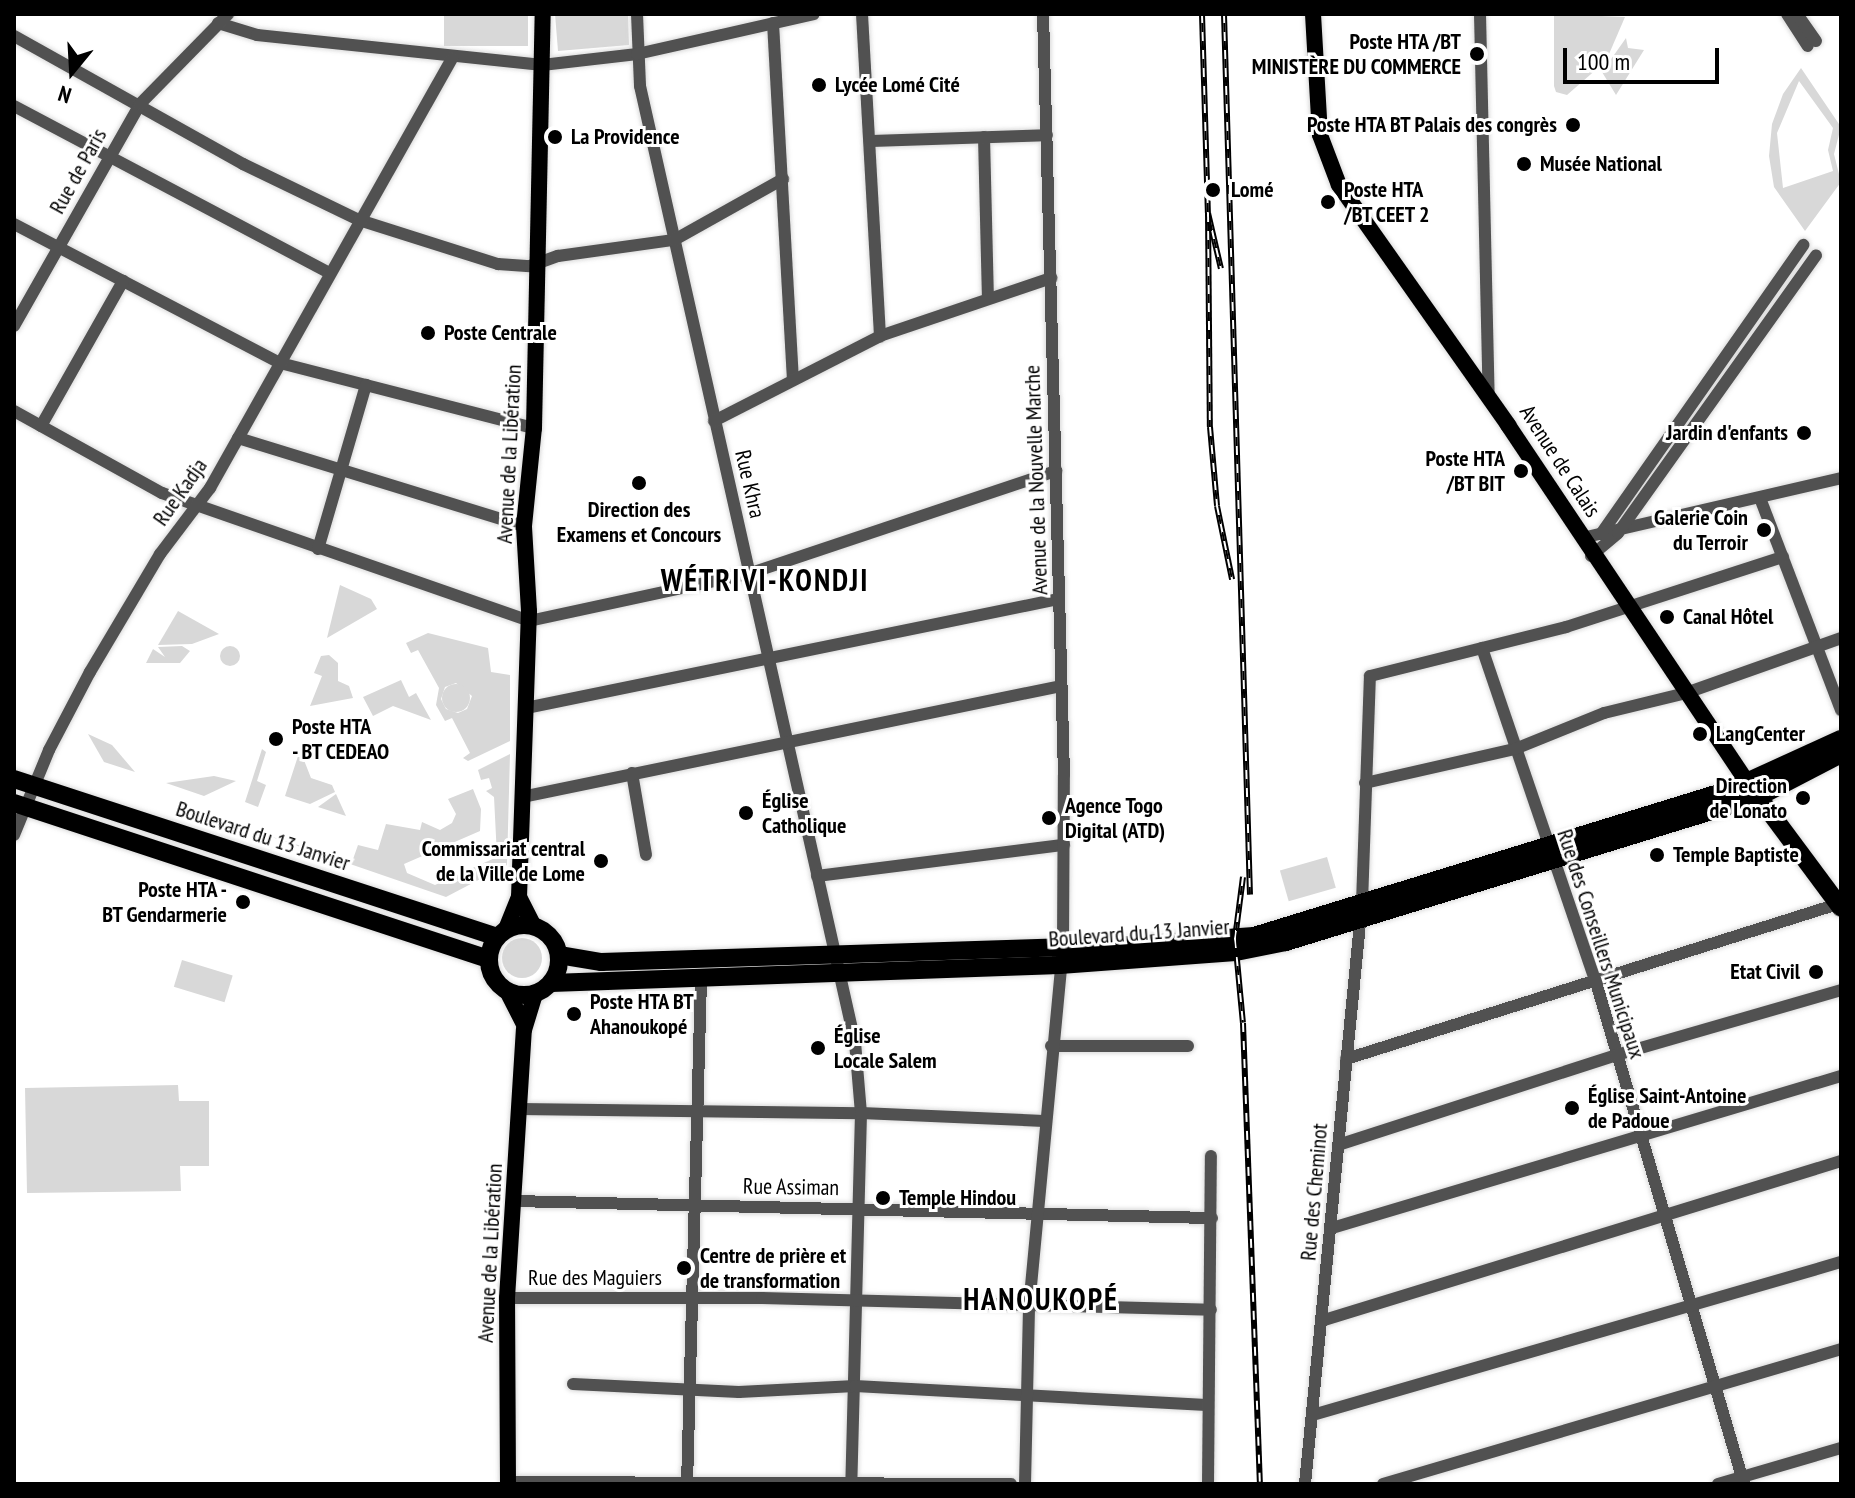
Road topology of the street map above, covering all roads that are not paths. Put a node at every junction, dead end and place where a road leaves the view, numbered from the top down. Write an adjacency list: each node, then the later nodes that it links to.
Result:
1 (543, 14): 15 (main road, Avenue de la Libération)
2 (637, 14): 13 (street, Rue Khra)
3 (814, 14): 11 (street)
4 (862, 14): 20 (street)
5 (1043, 14): 18 (street, Avenue de la Nouvelle Marche)
6 (1313, 14): 39 (main road, Avenue de Calais)
7 (1480, 14): 39 (street)
8 (1787, 14): 9 (street)
9 (1797, 14)
10 (223, 19): 14 (street); 16 (street, Rue de Paris)
11 (773, 23): 13 (street); 22 (street)
12 (14, 36): 16 (street)
13 (637, 54): 15 (street); 25 (street, Rue Khra)
14 (452, 58): 15 (street); 23 (street, Rue Kadja)
15 (542, 65): 29 (main road, Avenue de la Libération)
16 (140, 104): 21 (street, Rue de Paris); 23 (street)
17 (14, 106): 21 (street)
18 (1047, 135): 19 (street); 31 (street, Avenue de la Nouvelle Marche)
19 (984, 137): 20 (street); 33 (street)
20 (870, 141): 35 (street)
21 (108, 156): 27 (street, Rue de Paris); 30 (street)
22 (783, 179): 25 (street); 37 (street)
23 (359, 220): 29 (street); 30 (street, Rue Kadja)
24 (14, 224): 27 (street)
25 (674, 240): 29 (street); 41 (street, Rue Khra)
26 (1803, 245): 52 (street)
27 (58, 247): 32 (street); 34 (street, Rue de Paris)
28 (1816, 255): 51 (street)
29 (539, 263): 43 (main road, Avenue de la Libération)
30 (329, 273): 36 (street, Rue Kadja)
31 (1051, 278): 33 (street); 46 (street, Avenue de la Nouvelle Marche)
32 (123, 281): 36 (street); 42 (street)
33 (988, 297): 35 (street)
34 (14, 326)
35 (880, 336): 37 (street)
36 (280, 363): 38 (street); 44 (street, Rue Kadja)
37 (793, 378): 41 (street)
38 (366, 385): 43 (street); 45 (street)
39 (1489, 399): 53 (main road, Avenue de Calais)
40 (14, 411): 42 (street)
41 (714, 421): 57 (street, Rue Khra)
42 (41, 426): 49 (street)
43 (534, 428): 50 (main road, Avenue de la Libération)
44 (238, 438): 45 (street); 49 (street, Rue Kadja)
45 (339, 468): 50 (street); 54 (street)
46 (1056, 471): 57 (street); 58 (street, Avenue de la Nouvelle Marche)
47 (1841, 478): 48 (street)
48 (1760, 498): 51 (street); 56 (street)
49 (196, 506): 54 (street); 76 (street, Rue Kadja)
50 (524, 526): 60 (main road, Avenue de la Libération)
51 (1618, 533): 52 (street); 55 (street)
52 (1601, 534): 53 (street)
53 (1582, 538): 55 (main road, Avenue de Calais)
54 (318, 549): 60 (street)
55 (1591, 556): 59 (main road, Avenue de Calais)
56 (1783, 557): 59 (street); 62 (street)
57 (751, 573): 60 (street); 64 (street, Rue Khra)
58 (1059, 599): 64 (street); 65 (street, Avenue de la Nouvelle Marche)
59 (1627, 609): 63 (street); 66 (main road, Avenue de Calais)
60 (529, 621): 67 (main road, Avenue de la Libération)
61 (1841, 638): 62 (street)
62 (1816, 647): 66 (street); 68 (street)
63 (1482, 648): 71 (street, Rue des Conseillers Municipaux); 75 (street, Rue des Cheminot)
64 (769, 658): 67 (street); 70 (street, Rue Khra)
65 (1061, 686): 70 (street); 81 (street, Avenue de la Nouvelle Marche)
66 (1686, 693): 71 (street); 77 (main road, Avenue de Calais)
67 (526, 708): 78 (main road, Avenue de la Libération)
68 (1841, 710)
69 (1841, 739): 77 (highway, Boulevard du 13 Janvier)
70 (786, 741): 73 (street); 85 (street, Rue Khra)
71 (1515, 749): 75 (street); 82 (street, Rue des Conseillers Municipaux)
72 (1841, 754): 77 (highway, Boulevard du 13 Janvier)
73 (632, 773): 78 (street); 83 (street)
74 (14, 779): 76 (highway, Boulevard du 13 Janvier)
75 (1365, 783): 89 (street, Rue des Cheminot)
76 (33, 786): 79 (street, Rue Kadja); 84 (highway, Boulevard du 13 Janvier)
77 (1754, 790): 82 (highway, Boulevard du 13 Janvier); 88 (highway, Avenue de Calais)
78 (522, 797): 87 (main road, Avenue de la Libération)
79 (19, 805): 80 (street, Rue Kadja); 86 (highway)
80 (14, 835)
81 (1064, 845): 85 (street); 92 (street, Avenue de la Nouvelle Marche)
82 (1552, 852): 89 (highway, Boulevard du 13 Janvier); 98 (street, Rue des Conseillers Municipaux)
83 (646, 855)
84 (302, 874): 86 (highway); 91 (highway, Boulevard du 13 Janvier)
85 (817, 876): 95 (street, Rue Khra)
86 (295, 895): 94 (highway)
87 (519, 897): 90 (main road); 91 (main road)
88 (1840, 905): 98 (street)
89 (1360, 912): 92 (highway, Boulevard du 13 Janvier); 96 (highway, Boulevard du 13 Janvier); 107 (street, Rue des Cheminot)
90 (534, 926): 91 (highway); 93 (highway)
91 (501, 933): 94 (highway)
92 (1063, 946): 95 (highway, Boulevard du 13 Janvier); 96 (street, Avenue de la Nouvelle Marche)
93 (559, 955): 95 (highway, Boulevard du 13 Janvier); 99 (highway)
94 (488, 959): 101 (highway)
95 (836, 963): 96 (highway, Boulevard du 13 Janvier); 97 (highway, Boulevard du 13 Janvier); 111 (street, Rue Khra)
96 (1060, 965): 104 (street, Avenue de la Nouvelle Marche)
97 (701, 979): 99 (highway, Boulevard du 13 Janvier); 110 (street)
98 (1595, 979): 106 (street, Rue des Conseillers Municipaux); 107 (street)
99 (551, 983): 102 (highway)
100 (1841, 990): 106 (street)
101 (507, 991): 102 (highway); 103 (main road)
102 (535, 993): 103 (main road)
103 (524, 1025): 109 (main road, Avenue de la Libération)
104 (1051, 1046): 105 (street); 112 (street, Avenue de la Nouvelle Marche)
105 (1188, 1046)
106 (1616, 1055): 113 (street, Rue des Conseillers Municipaux); 114 (street)
107 (1346, 1059): 114 (street, Rue des Cheminot)
108 (1841, 1076): 113 (street)
109 (519, 1109): 110 (street); 117 (main road, Avenue de la Libération)
110 (698, 1110): 111 (street); 118 (street)
111 (861, 1113): 112 (street); 119 (street, Rue Khra)
112 (1044, 1121): 121 (street, Avenue de la Nouvelle Marche)
113 (1643, 1137): 120 (street, Rue des Conseillers Municipaux); 123 (street)
114 (1338, 1145): 123 (street, Rue des Cheminot)
115 (1211, 1156): 122 (street)
116 (1841, 1161): 120 (street)
117 (514, 1201): 118 (street, Rue Assiman); 125 (main road, Avenue de la Libération)
118 (696, 1205): 119 (street, Rue Assiman); 126 (street)
119 (858, 1208): 121 (street, Rue Assiman); 127 (street, Rue Khra)
120 (1664, 1214): 128 (street, Rue des Conseillers Municipaux); 131 (street)
121 (1035, 1216): 122 (street, Rue Assiman); 129 (street, Avenue de la Nouvelle Marche)
122 (1212, 1218): 130 (street)
123 (1332, 1228): 131 (street, Rue des Cheminot)
124 (1841, 1262): 128 (street)
125 (507, 1298): 126 (street, Rue des Maguiers); 143 (main road, Avenue de la Libération)
126 (690, 1298): 127 (street, Rue des Maguiers); 136 (street)
127 (858, 1301): 129 (street, Rue des Maguiers); 135 (street, Rue Khra)
128 (1691, 1303): 134 (street, Rue des Conseillers Municipaux); 139 (street)
129 (1029, 1307): 130 (street, Rue des Maguiers); 137 (street, Avenue de la Nouvelle Marche)
130 (1211, 1310): 138 (street)
131 (1321, 1321): 139 (street, Rue des Cheminot)
132 (1841, 1349): 134 (street)
133 (573, 1384): 136 (street)
134 (1714, 1385): 141 (street, Rue des Conseillers Municipaux); 149 (street)
135 (855, 1386): 136 (street); 137 (street); 144 (street, Rue Khra)
136 (686, 1389): 142 (street)
137 (1029, 1398): 138 (street); 146 (street, Avenue de la Nouvelle Marche)
138 (1206, 1405): 147 (street)
139 (1316, 1414): 148 (street, Rue des Cheminot)
140 (1841, 1448): 141 (street)
141 (1743, 1480): 150 (street)
142 (687, 1482): 143 (street); 144 (street)
143 (508, 1483)
144 (851, 1483): 145 (street)
145 (1011, 1484)
146 (1025, 1484)
147 (1208, 1484)
148 (1305, 1484)
149 (1383, 1484)
150 (1718, 1484)

